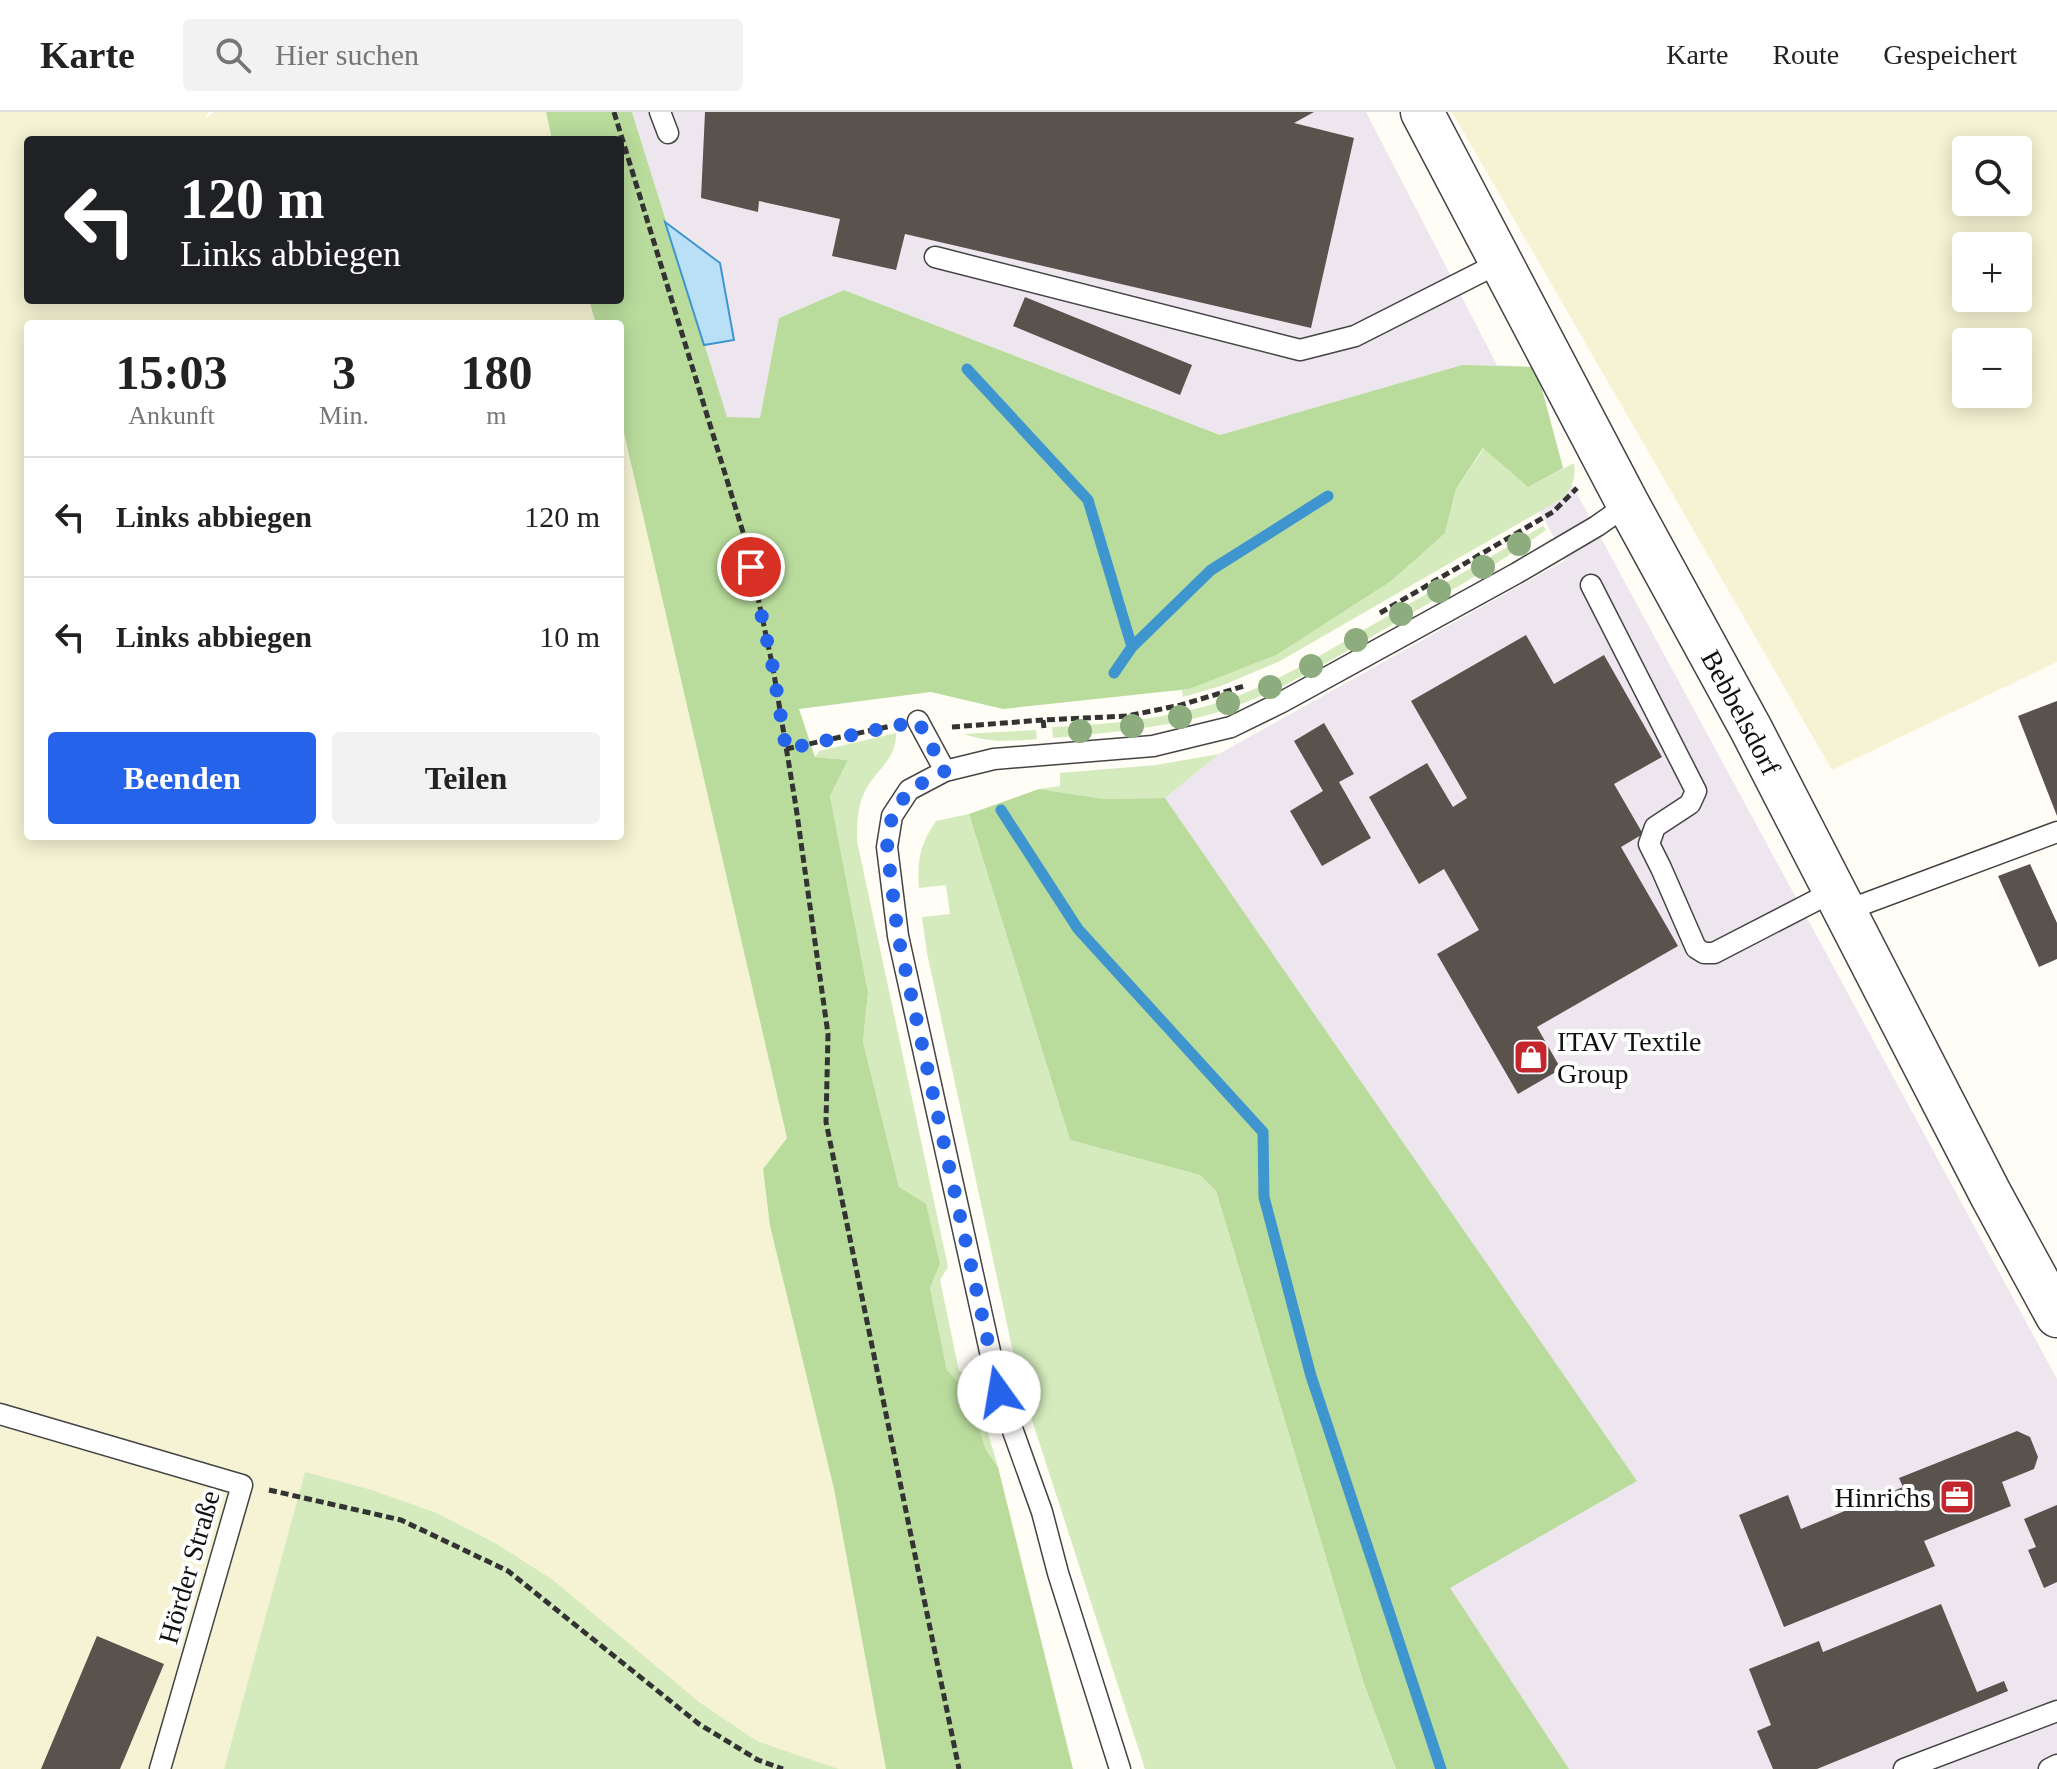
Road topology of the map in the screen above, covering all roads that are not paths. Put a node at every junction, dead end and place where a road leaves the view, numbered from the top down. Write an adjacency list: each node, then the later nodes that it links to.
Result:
1 (660, 112): 3 (lane)
2 (1422, 112): 5 (street, Bebbelsdorf)
3 (668, 133)
4 (935, 257): 5 (lane)
5 (1501, 262): 6 (street, Bebbelsdorf)
6 (1628, 504): 9 (lane); 11 (street, Bebbelsdorf)
7 (1591, 585): 11 (lane)
8 (918, 721): 9 (lane)
9 (945, 771): 17 (lane)
10 (2057, 832): 11 (lane)
11 (1840, 901): 12 (street, Bebbelsdorf)
12 (2057, 1316)
13 (0, 1414): 16 (lane, Hörder Straße)
14 (2057, 1711): 18 (lane)
15 (2057, 1765): 19 (lane)
16 (160, 1769)
17 (1120, 1769)
18 (1904, 1769)
19 (2049, 1769)

